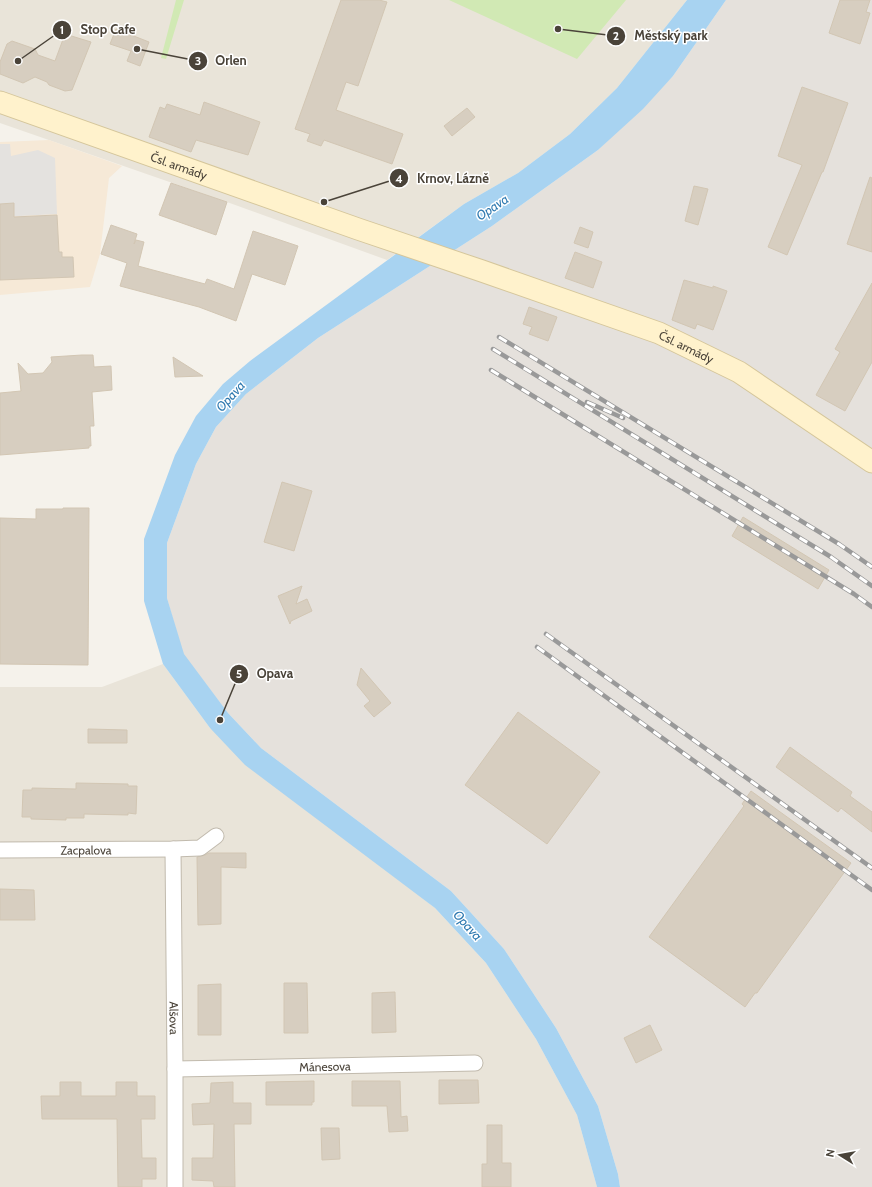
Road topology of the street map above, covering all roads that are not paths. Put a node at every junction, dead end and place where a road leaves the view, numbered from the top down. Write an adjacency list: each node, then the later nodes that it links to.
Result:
1 (0, 102): 2 (main road, Čsl. armády)
2 (872, 462)
3 (216, 836): 4 (street, Zacpalova)
4 (173, 849): 5 (street, Zacpalova); 7 (street, Alšova)
5 (0, 850)
6 (475, 1063): 7 (street, Mánesova)
7 (176, 1069): 8 (street, Alšova)
8 (175, 1187)

